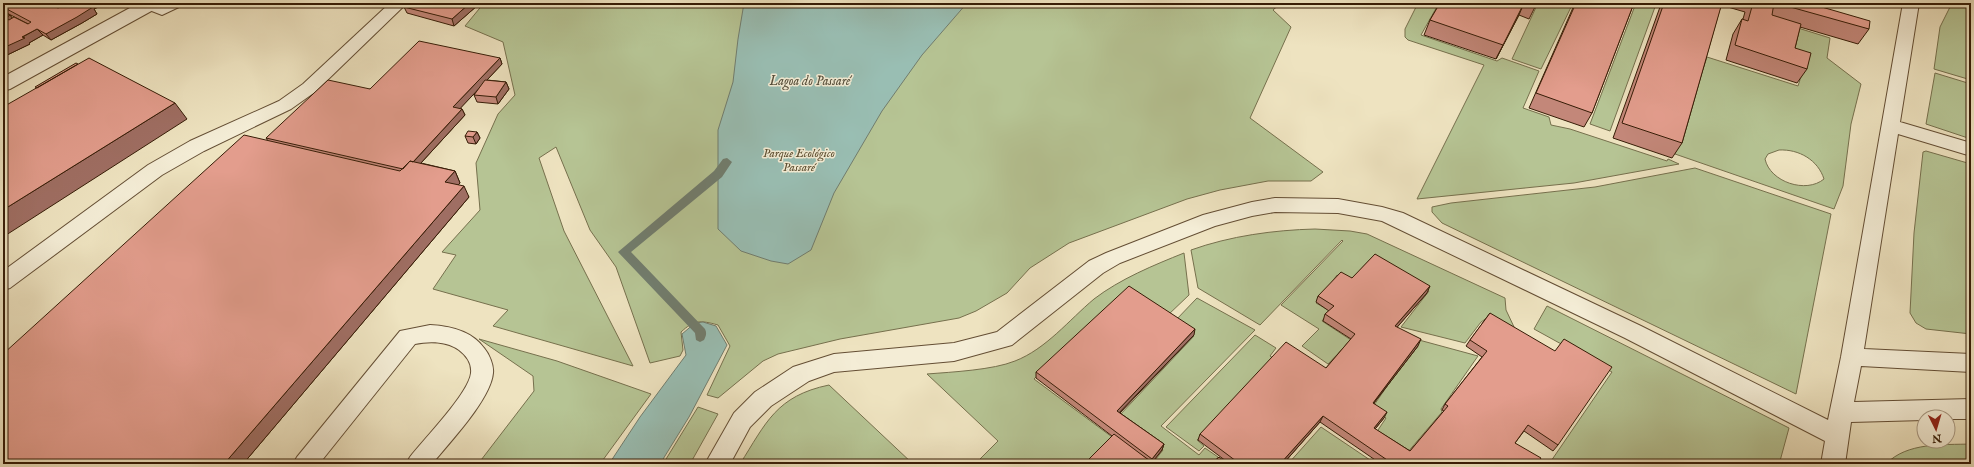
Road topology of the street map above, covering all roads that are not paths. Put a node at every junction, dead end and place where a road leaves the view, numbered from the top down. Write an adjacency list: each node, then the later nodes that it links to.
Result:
1 (175, 3): 4 (lane)
2 (399, 3): 8 (lane)
3 (1911, 3): 6 (lane)
4 (147, 4): 5 (street)
5 (3, 85)
6 (1891, 125): 7 (lane); 9 (lane)
7 (1971, 150)
8 (3, 282)
9 (1852, 357): 10 (lane); 12 (lane)
10 (1971, 363)
11 (1971, 409): 12 (lane)
12 (1840, 412): 13 (lane)
13 (1838, 436): 16 (lane); 17 (lane)
14 (305, 464): 15 (lane)
15 (418, 464)
16 (717, 464)
17 (1833, 464)

